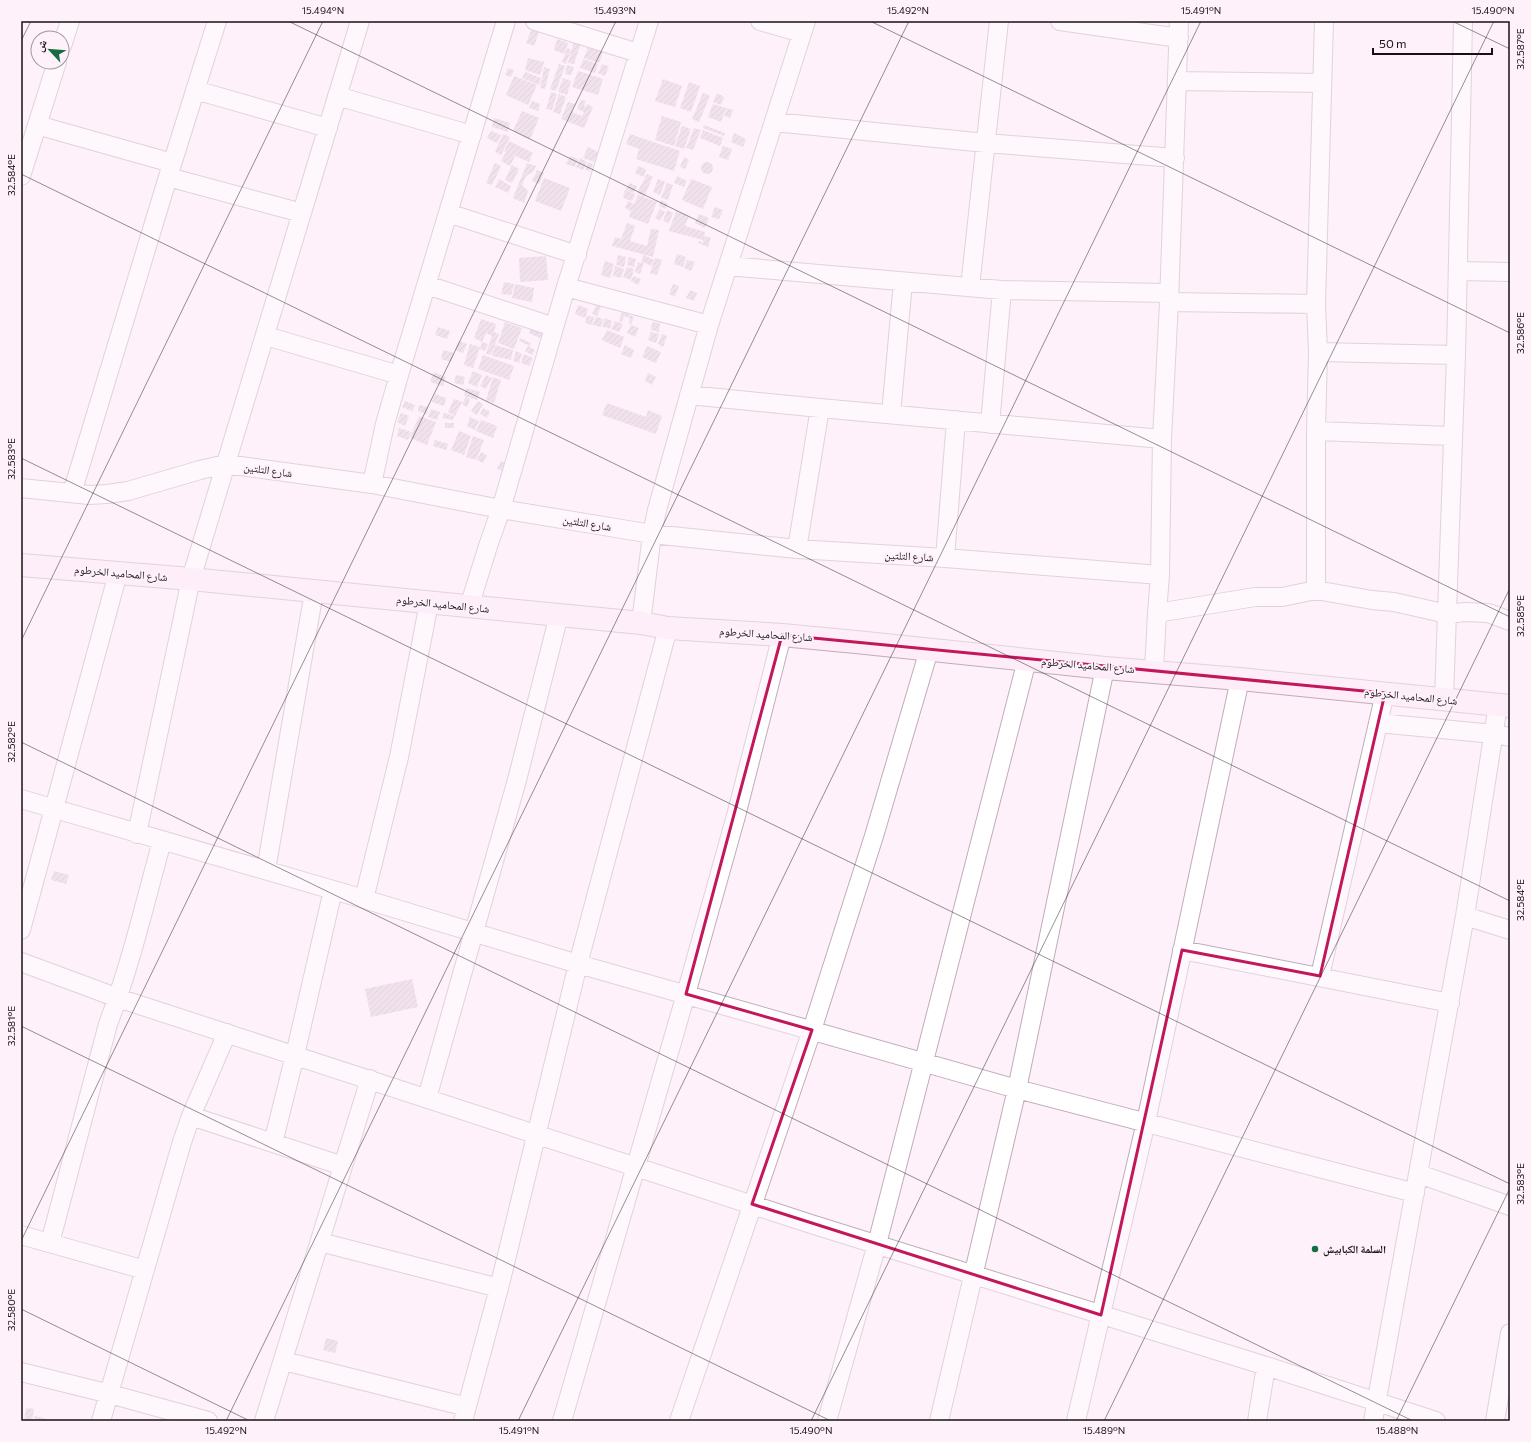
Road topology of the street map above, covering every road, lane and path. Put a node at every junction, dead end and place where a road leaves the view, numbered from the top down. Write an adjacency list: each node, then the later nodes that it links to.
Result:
1 (217, 21): 17 (street)
2 (360, 21): 18 (street)
3 (506, 21): 22 (street)
4 (535, 21): 13 (street)
5 (649, 21): 13 (street)
6 (760, 21): 11 (street)
7 (999, 21): 23 (street)
8 (1060, 21): 12 (street)
9 (1324, 21): 16 (street)
10 (1463, 21): 31 (street)
11 (804, 27): 19 (street)
12 (1179, 29): 15 (street)
13 (638, 53): 29 (street)
14 (54, 70): 20 (street)
15 (1177, 81): 16 (street); 24 (street)
16 (1322, 83): 39 (street)
17 (195, 90): 21 (street); 25 (street)
18 (337, 96): 21 (street); 22 (street)
19 (774, 122): 23 (street); 30 (street)
20 (37, 125): 25 (street); 26 (street)
21 (328, 128): 27 (street)
22 (472, 135): 28 (street)
23 (986, 143): 24 (street); 36 (street)
24 (1175, 158): 38 (street)
25 (170, 170): 27 (street); 57 (street)
26 (22, 172)
27 (302, 213): 42 (street)
28 (448, 213): 29 (street); 34 (street)
29 (577, 255): 35 (street)
30 (728, 266): 33 (street); 40 (street)
31 (1458, 271): 32 (street); 44 (street)
32 (1510, 272)
33 (903, 282): 36 (street); 48 (street)
34 (427, 285): 41 (street); 45 (street)
35 (566, 287): 40 (street); 41 (street)
36 (970, 287): 37 (street)
37 (1002, 290): 38 (street); 50 (street)
38 (1169, 298): 39 (street); 53 (street)
39 (1316, 304): 43 (street)
40 (709, 326): 46 (street)
41 (554, 327): 58 (street)
42 (266, 336): 45 (street); 54 (street)
43 (1318, 352): 44 (street); 51 (street)
44 (1456, 355): 52 (street)
45 (399, 375): 55 (street)
46 (689, 395): 47 (street); 59 (street)
47 (820, 408): 48 (street); 60 (street)
48 (891, 414): 49 (street)
49 (956, 420): 50 (street); 61 (street)
50 (990, 424): 53 (street)
51 (1316, 431): 52 (street); 66 (street)
52 (1452, 436): 71 (street)
53 (1162, 439): 64 (street)
54 (226, 464): 55 (street, شارع التلتين); 57 (street, شارع التلتين); 65 (street)
55 (372, 484): 58 (street, شارع التلتين)
56 (21, 488): 57 (street, شارع التلتين)
57 (72, 493)
58 (501, 509): 59 (street, شارع التلتين); 69 (street)
59 (652, 534): 60 (street, شارع التلتين); 74 (street)
60 (797, 550): 61 (street, شارع التلتين)
61 (945, 558): 64 (street, شارع التلتين)
62 (21, 565): 63 (street, شارع المحاميد الخرطوم)
63 (118, 573): 65 (street, شارع المحاميد الخرطوم); 88 (street)
64 (1160, 575): 70 (street)
65 (192, 579): 67 (street, شارع المحاميد الخرطوم); 89 (street)
66 (1316, 590): 70 (street); 71 (street)
67 (314, 592): 68 (street, شارع المحاميد الخرطوم); 91 (street)
68 (429, 603): 69 (street, شارع المحاميد الخرطوم); 93 (street)
69 (469, 607): 72 (street, شارع المحاميد الخرطوم)
70 (1157, 613): 80 (street)
71 (1447, 614): 73 (street); 83 (street)
72 (559, 615): 74 (street, شارع المحاميد الخرطوم); 97 (street)
73 (1510, 621)
74 (641, 623): 75 (street, شارع المحاميد الخرطوم)
75 (668, 628): 76 (street, شارع المحاميد الخرطوم); 100 (street)
76 (782, 635): 77 (street, شارع المحاميد الخرطوم); 102 (street)
77 (929, 650): 78 (street, شارع المحاميد الخرطوم); 105 (street)
78 (1028, 660): 79 (street, شارع المحاميد الخرطوم); 108 (street)
79 (1105, 668): 80 (street, شارع المحاميد الخرطوم); 110 (street)
80 (1154, 671): 81 (street, شارع المحاميد الخرطوم)
81 (1240, 679): 82 (street, شارع المحاميد الخرطوم); 98 (street)
82 (1385, 693): 83 (street, شارع المحاميد الخرطوم); 85 (street)
83 (1444, 699): 84 (street, شارع المحاميد الخرطوم)
84 (1504, 705): 86 (street)
85 (1378, 723): 86 (street); 101 (street)
86 (1502, 735): 94 (street)
87 (21, 799): 88 (street)
88 (54, 809): 89 (street); 95 (street)
89 (137, 834): 90 (street)
90 (162, 841): 91 (street); 103 (street)
91 (266, 870): 92 (street)
92 (333, 890): 93 (street); 107 (street)
93 (364, 899): 97 (street)
94 (1465, 916): 96 (street); 104 (street)
95 (21, 930)
96 (1510, 930)
97 (473, 932): 100 (street); 111 (street)
98 (1182, 950): 101 (street); 113 (street)
99 (21, 962): 103 (street)
100 (578, 964): 102 (street); 114 (street)
101 (1320, 976): 104 (street)
102 (686, 994): 105 (street); 117 (street)
103 (118, 998): 106 (street); 124 (street)
104 (1450, 1003): 118 (street)
105 (812, 1030): 108 (street); 120 (street)
106 (227, 1033): 107 (street); 112 (street)
107 (296, 1055): 109 (street); 115 (street)
108 (924, 1062): 110 (street); 125 (street)
109 (370, 1079): 111 (street); 116 (street)
110 (1017, 1090): 113 (street); 127 (street)
111 (427, 1098): 114 (street)
112 (191, 1116): 115 (street); 126 (street)
113 (1146, 1122): 119 (street); 129 (street)
114 (537, 1134): 117 (street); 128 (street)
115 (273, 1143): 116 (street)
116 (343, 1166): 123 (street)
117 (636, 1166): 120 (street); 140 (street)
118 (1419, 1174): 119 (street); 121 (street)
119 (1416, 1192): 135 (street)
120 (752, 1204): 125 (street); 141 (street)
121 (1510, 1206)
122 (21, 1235): 124 (street)
123 (320, 1242): 128 (street); 131 (street)
124 (50, 1243): 126 (street)
125 (877, 1244): 127 (street); 142 (street)
126 (145, 1270): 134 (street)
127 (973, 1274): 129 (street); 143 (street)
128 (499, 1288): 136 (street)
129 (1101, 1315): 132 (street); 144 (street)
130 (1510, 1333): 148 (street)
131 (284, 1361): 136 (street); 139 (street)
132 (1266, 1366): 135 (street); 145 (street)
133 (21, 1372): 134 (street)
134 (110, 1394): 137 (street); 138 (street)
135 (1376, 1402): 146 (street); 147 (street)
136 (465, 1414)
137 (101, 1421)
138 (208, 1421)
139 (264, 1421)
140 (562, 1421)
141 (679, 1421)
142 (827, 1421)
143 (939, 1421)
144 (1076, 1421)
145 (1257, 1421)
146 (1374, 1421)
147 (1436, 1421)
148 (1495, 1421)

